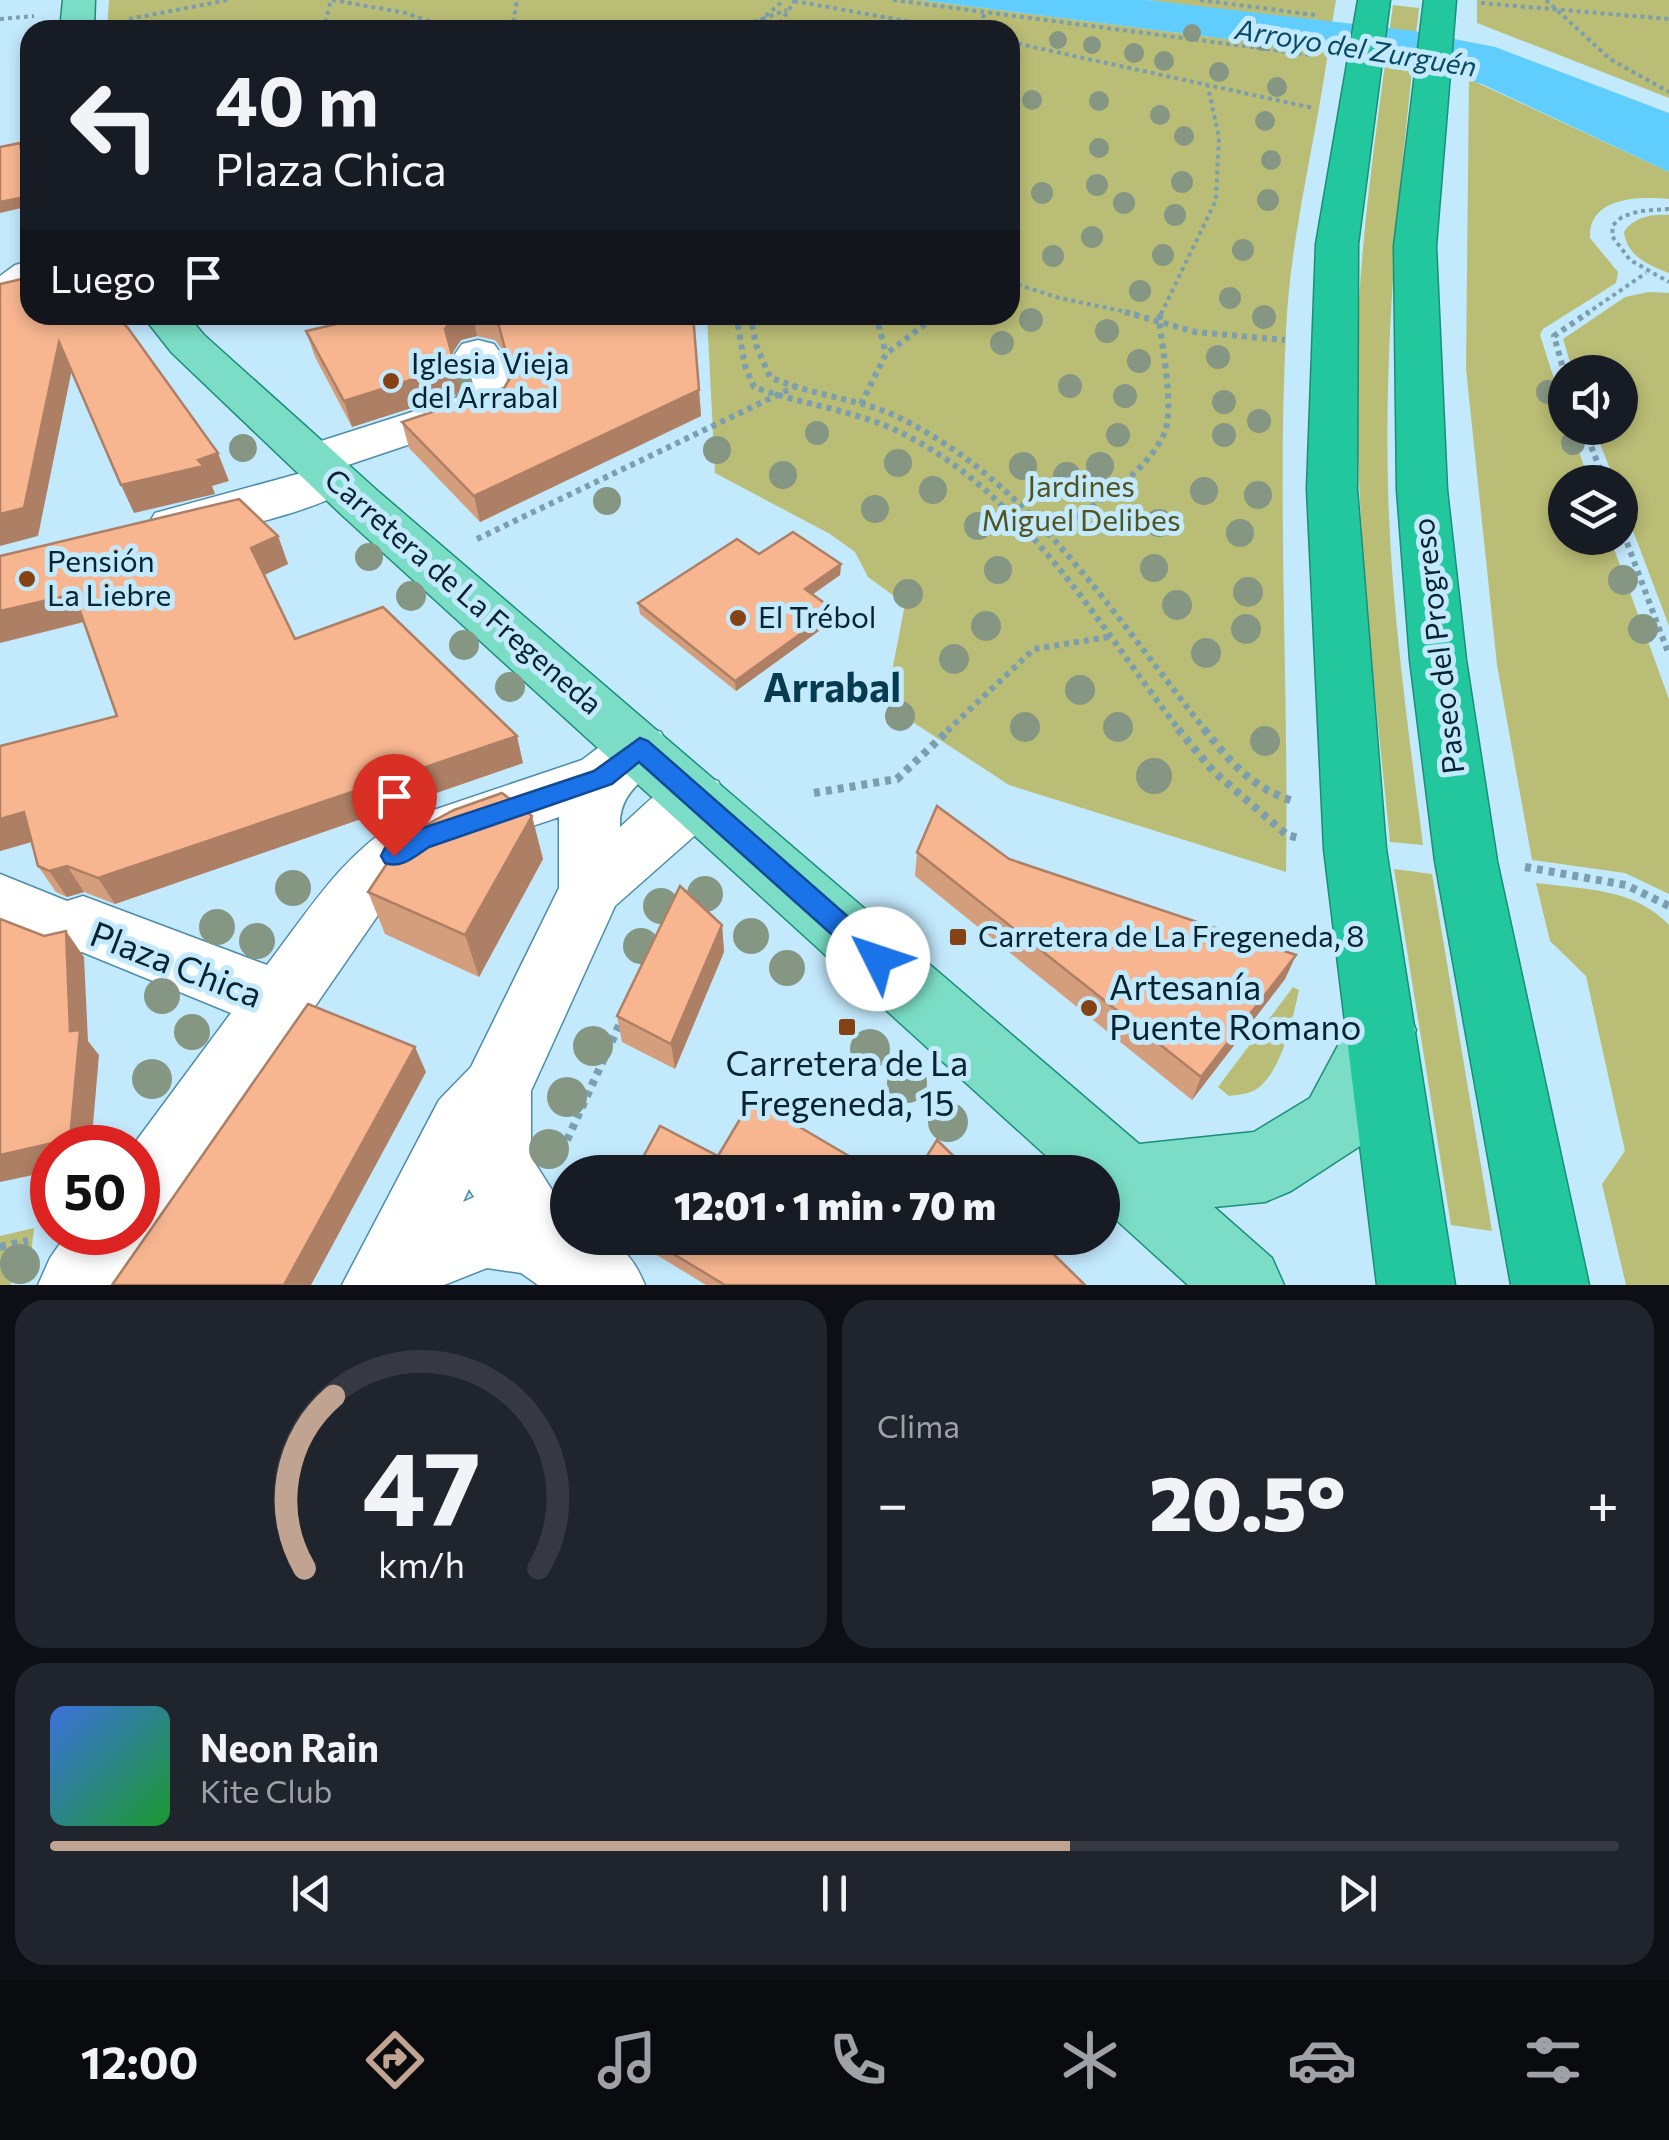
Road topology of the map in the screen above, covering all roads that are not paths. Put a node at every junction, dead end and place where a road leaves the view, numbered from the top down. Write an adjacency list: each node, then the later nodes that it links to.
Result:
1 (1450, 7): 23 (highway, Paseo del Progreso)
2 (1373, 8): 12 (highway)
3 (172, 325): 5 (main road, Carretera de La Fregeneda)
4 (478, 354): 5 (street)
5 (323, 469): 6 (street); 7 (main road, Carretera de La Fregeneda)
6 (130, 536)
7 (621, 763): 8 (main road, Carretera de La Fregeneda); 9 (street); 11 (street, Plaza Chica)
8 (697, 798): 9 (street); 15 (main road, Carretera de La Fregeneda)
9 (590, 888): 13 (street)
10 (0, 900): 11 (street, Plaza Chica)
11 (278, 1005): 14 (street, Plaza Chica)
12 (1382, 1030): 15 (main road); 22 (highway)
13 (496, 1090): 16 (street); 18 (street)
14 (160, 1169)
15 (1126, 1181): 19 (main road, Carretera de La Fregeneda)
16 (535, 1238): 18 (street); 21 (street)
17 (98, 1255): 20 (street)
18 (386, 1276)
19 (1246, 1284)
20 (76, 1285)
21 (606, 1285)
22 (1416, 1285)
23 (1550, 1285)

